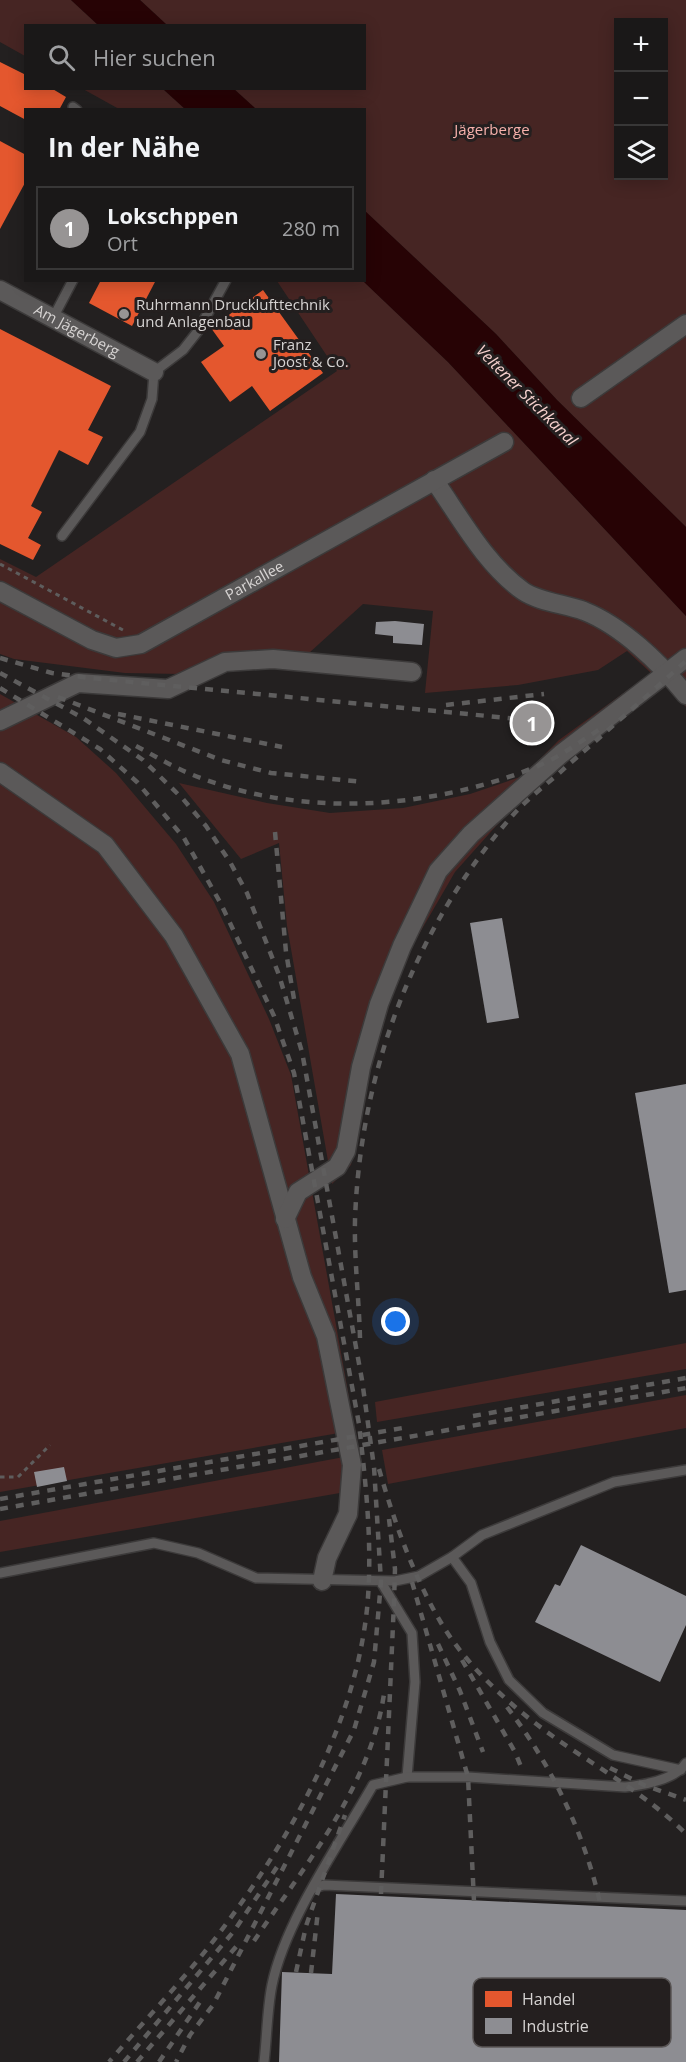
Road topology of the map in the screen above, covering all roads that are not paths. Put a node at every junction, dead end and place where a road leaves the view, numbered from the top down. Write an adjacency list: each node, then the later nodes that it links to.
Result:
1 (72, 282): 4 (lane)
2 (225, 282): 6 (lane)
3 (0, 290): 4 (street, Am Jägerberg)
4 (53, 318): 6 (street, Am Jägerberg)
5 (686, 324): 7 (street)
6 (154, 372): 10 (lane)
7 (581, 398)
8 (504, 442): 9 (street, Parkallee)
9 (434, 480): 11 (street, Parkallee); 14 (street)
10 (62, 536)
11 (0, 591)
12 (686, 658): 14 (street)
13 (412, 672): 16 (street)
14 (668, 673): 15 (street); 18 (street)
15 (686, 695)
16 (0, 721)
17 (0, 772): 18 (street)
18 (285, 1219): 22 (street)
19 (686, 1470): 20 (lane)
20 (452, 1557): 23 (lane); 24 (lane)
21 (0, 1573): 22 (lane)
22 (322, 1581): 23 (lane)
23 (381, 1582): 25 (lane)
24 (684, 1766): 25 (lane)
25 (407, 1777): 26 (lane)
26 (314, 1888): 27 (lane); 28 (lane)
27 (686, 1901)
28 (264, 2062)

